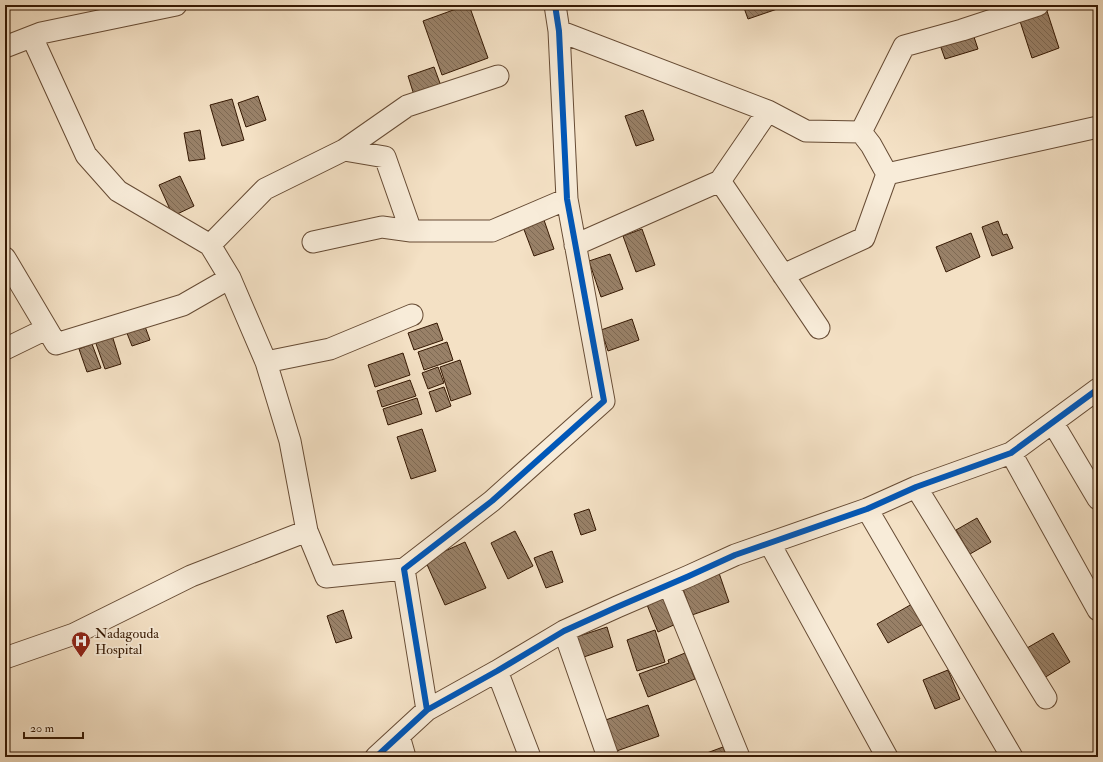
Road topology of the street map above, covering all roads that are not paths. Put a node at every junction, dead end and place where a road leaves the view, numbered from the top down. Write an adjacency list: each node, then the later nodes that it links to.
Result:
1 (176, 5): 5 (street)
2 (555, 5): 4 (street)
3 (1038, 5): 10 (street)
4 (559, 31): 8 (street); 14 (street)
5 (32, 37): 6 (street); 17 (street)
6 (5, 47)
7 (498, 76): 11 (street)
8 (768, 110): 10 (street); 13 (street)
9 (1098, 127): 12 (street)
10 (861, 132): 12 (street)
11 (344, 150): 15 (street); 17 (street)
12 (887, 174): 20 (street)
13 (720, 181): 18 (street); 20 (street)
14 (567, 198): 15 (street); 18 (street)
15 (411, 231): 16 (street)
16 (313, 242)
17 (210, 244): 21 (street)
18 (575, 245): 35 (street)
19 (5, 258): 24 (street)
20 (783, 276): 23 (street)
21 (230, 278): 24 (street); 26 (street)
22 (412, 315): 26 (street)
23 (819, 328)
24 (46, 329): 25 (street)
25 (5, 348)
26 (266, 362): 33 (street)
27 (1098, 389): 28 (street)
28 (1053, 423): 29 (street); 31 (street)
29 (1011, 453): 30 (street); 37 (street)
30 (916, 487): 32 (street); 41 (street)
31 (1098, 499)
32 (867, 509): 34 (street); 50 (street)
33 (307, 531): 35 (street); 39 (street)
34 (770, 544): 36 (street); 49 (street)
35 (404, 569): 42 (street)
36 (669, 585): 38 (street); 48 (street)
37 (1098, 610)
38 (564, 631): 40 (street); 47 (street)
39 (5, 658)
40 (497, 671): 42 (street); 46 (street)
41 (1046, 698)
42 (427, 710): 43 (street)
43 (399, 736): 44 (street); 45 (street)
44 (376, 757)
45 (405, 757)
46 (530, 757)
47 (608, 757)
48 (739, 757)
49 (888, 757)
50 (1012, 757)

